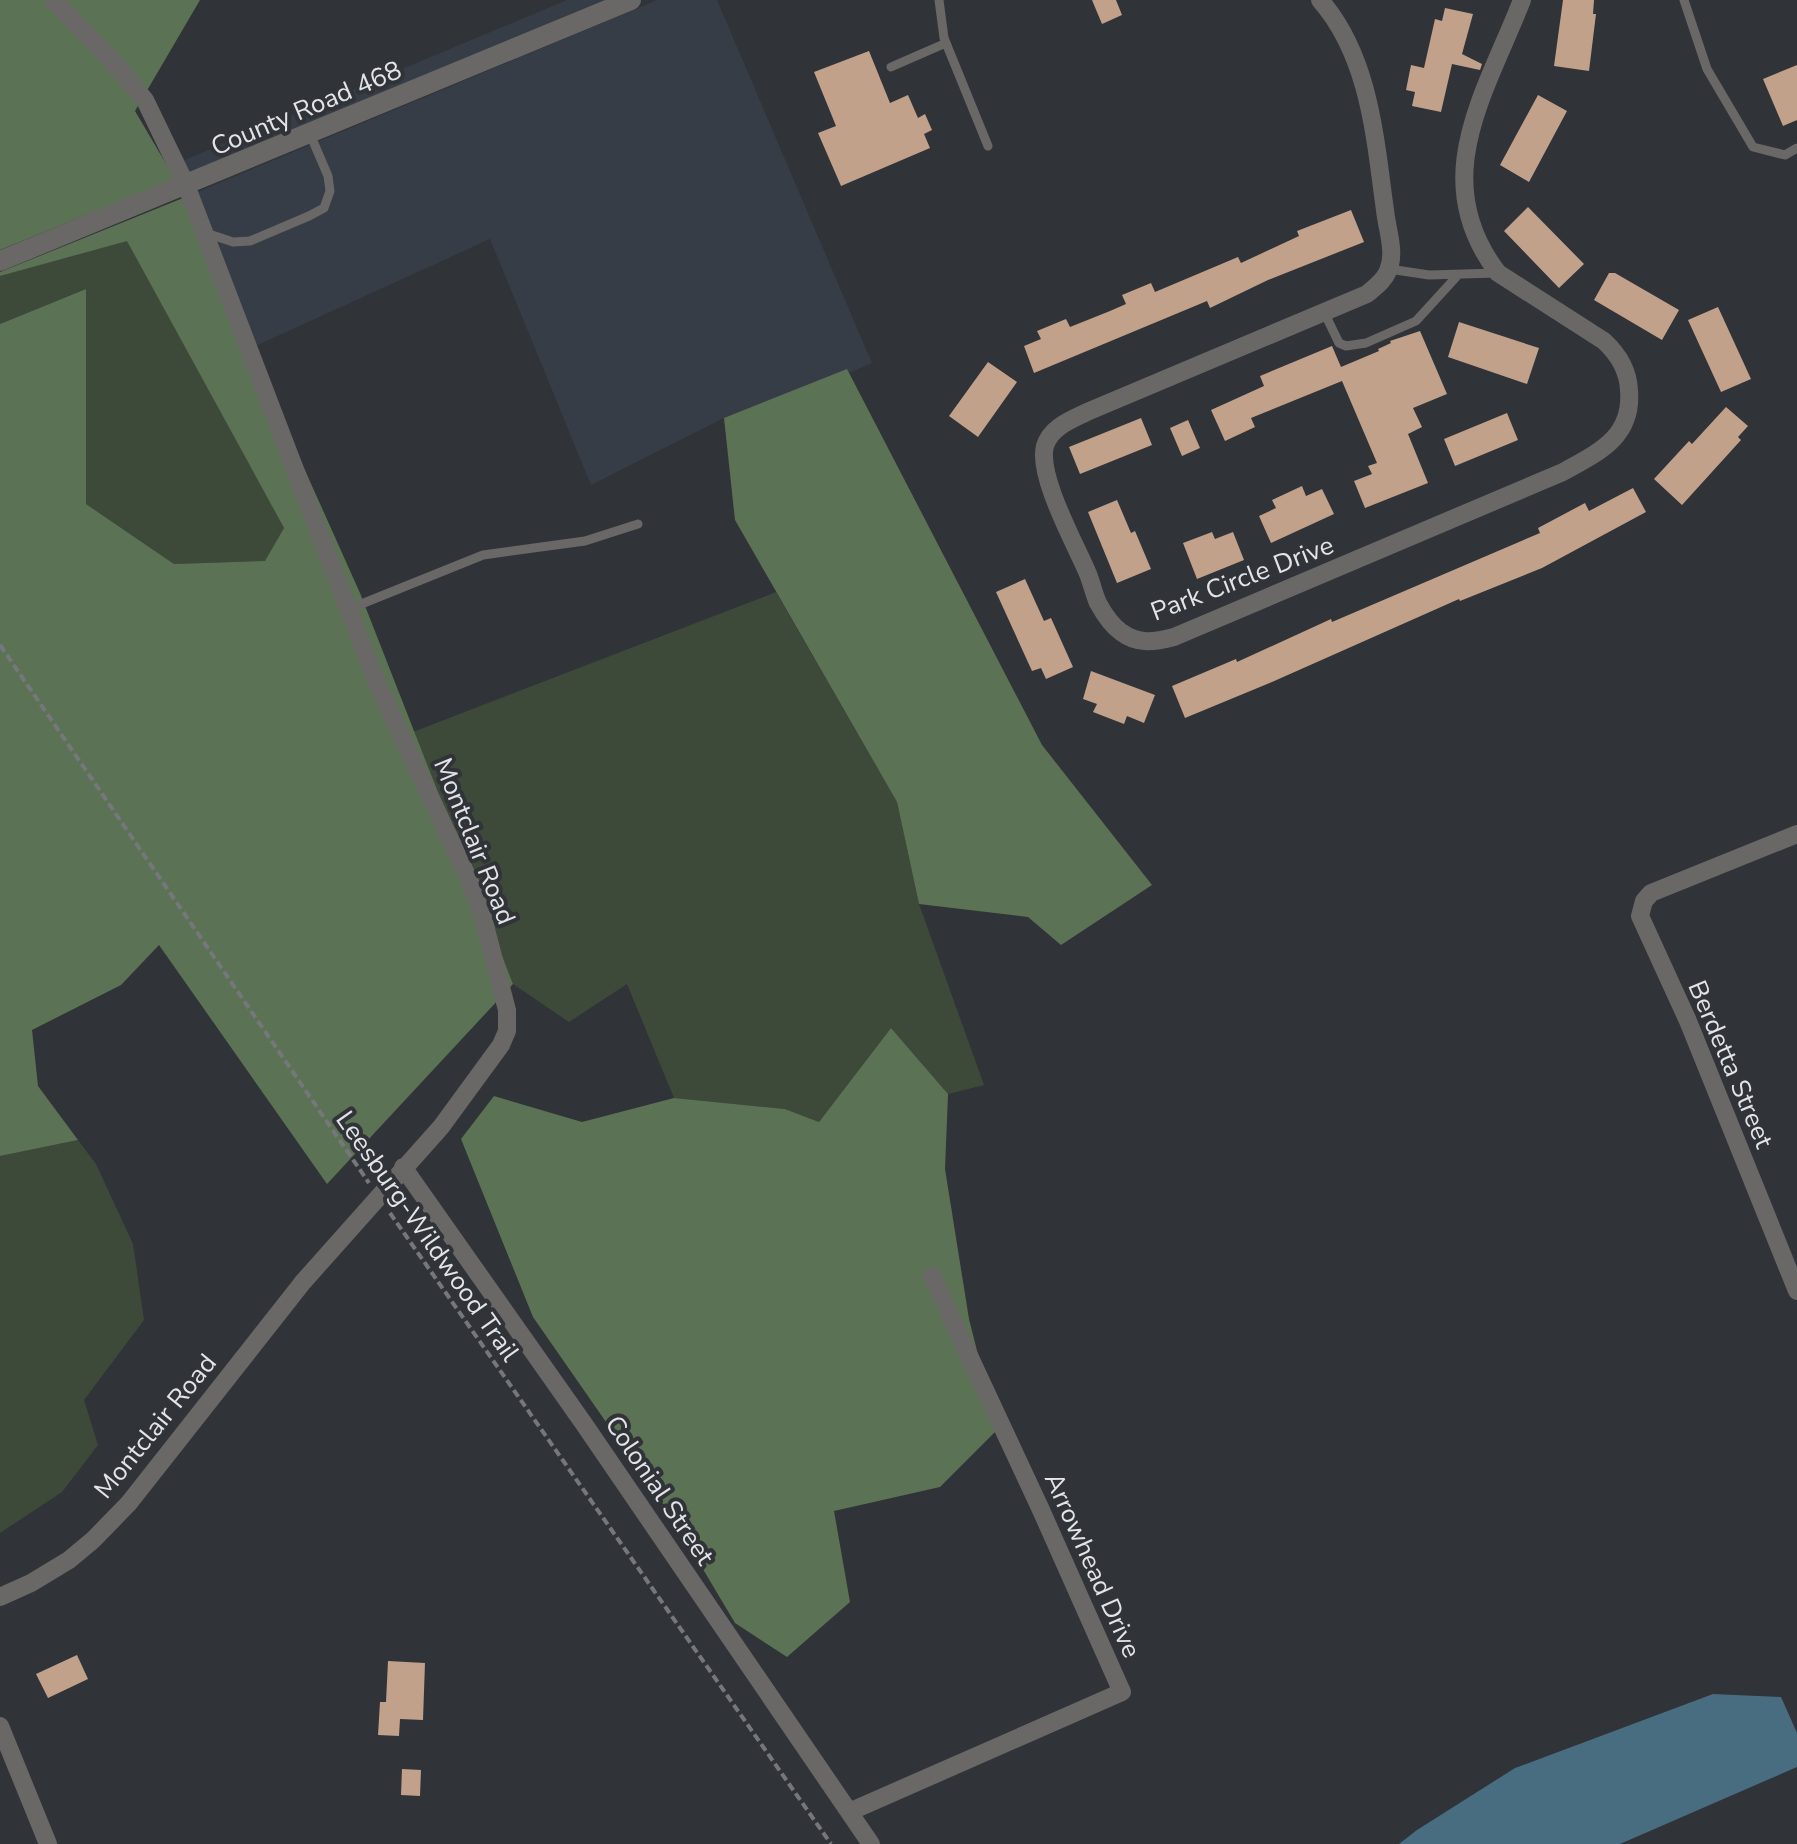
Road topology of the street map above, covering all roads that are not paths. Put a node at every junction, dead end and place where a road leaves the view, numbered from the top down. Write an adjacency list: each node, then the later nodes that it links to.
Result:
1 (53, 0): 12 (street, Montclair Road)
2 (631, 0): 9 (street, County Road 468)
3 (939, 0): 7 (lane)
4 (1320, 0): 15 (street)
5 (1522, 0): 16 (street, Park Circle Drive)
6 (1684, 0): 11 (lane)
7 (946, 43): 8 (lane); 10 (lane)
8 (891, 67)
9 (310, 134): 12 (street, County Road 468); 13 (lane)
10 (988, 146)
11 (1797, 148)
12 (186, 185): 13 (street, Montclair Road); 14 (street, County Road 468)
13 (204, 233): 20 (street, Montclair Road)
14 (0, 261)
15 (1389, 269): 17 (lane); 18 (street, Park Circle Drive)
16 (1498, 273): 17 (lane); 18 (street, Park Circle Drive)
17 (1458, 275): 18 (lane)
18 (1324, 312)
19 (638, 524): 20 (lane)
20 (349, 609): 22 (street, Montclair Road)
21 (1797, 834): 24 (street, Berdetta Street)
22 (403, 1167): 25 (street, Montclair Road); 27 (street, Colonial Street)
23 (932, 1276): 27 (street, Arrowhead Drive)
24 (1797, 1291)
25 (0, 1597)
26 (0, 1726): 28 (street)
27 (849, 1812): 29 (street, Colonial Street)
28 (48, 1844)
29 (871, 1844)

